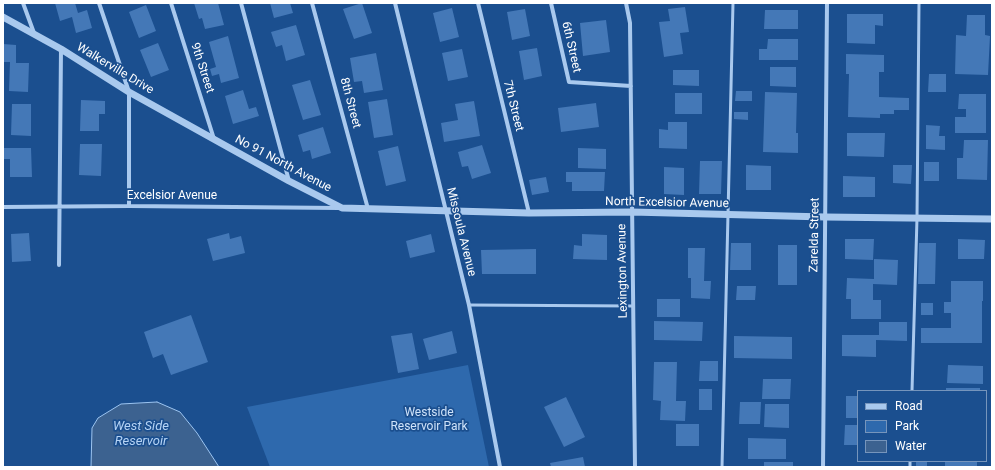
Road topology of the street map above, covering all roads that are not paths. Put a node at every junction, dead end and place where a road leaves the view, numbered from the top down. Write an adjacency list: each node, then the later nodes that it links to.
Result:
1 (23, 3): 14 (street)
2 (100, 3): 17 (street)
3 (171, 3): 18 (street, 9th Street)
4 (241, 3): 19 (street)
5 (312, 3): 24 (street, 8th Street)
6 (395, 3): 25 (street, Missoula Avenue)
7 (478, 3): 27 (street, 7th Street)
8 (551, 3): 16 (street, 6th Street)
9 (626, 3): 16 (street, Lexington Avenue)
10 (733, 3): 28 (lane)
11 (827, 3): 29 (street, Zarelda Street)
12 (919, 3): 30 (lane)
13 (3, 17): 14 (street, Walkerville Drive)
14 (34, 33): 15 (street, Walkerville Drive)
15 (61, 49): 17 (street, Walkerville Drive); 22 (street)
16 (631, 86): 26 (street, Lexington Avenue)
17 (129, 92): 18 (street, Walkerville Drive); 20 (street)
18 (214, 139): 19 (street, No 91 North Avenue)
19 (289, 181): 23 (street, No 91 North Avenue)
20 (129, 206): 22 (street, Excelsior Avenue); 23 (street, Excelsior Avenue)
21 (3, 207): 22 (street, Excelsior Avenue)
22 (60, 207): 32 (street)
23 (342, 208): 24 (street, North Excelsior Avenue)
24 (368, 209): 25 (street, North Excelsior Avenue)
25 (446, 210): 27 (street, North Excelsior Avenue); 33 (street, Missoula Avenue)
26 (632, 212): 27 (street, North Excelsior Avenue); 28 (street, North Excelsior Avenue); 34 (street, Lexington Avenue)
27 (529, 213)
28 (728, 215): 29 (street, North Excelsior Avenue); 38 (lane)
29 (825, 217): 30 (street, North Excelsior Avenue); 39 (street, Zarelda Street)
30 (917, 218): 31 (street, North Excelsior Avenue); 35 (lane)
31 (992, 219)
32 (59, 265)
33 (469, 305): 34 (lane); 36 (street, Missoula Avenue)
34 (633, 306): 37 (street, Lexington Avenue)
35 (912, 390)
36 (500, 467)
37 (635, 467)
38 (722, 467)
39 (823, 467)

